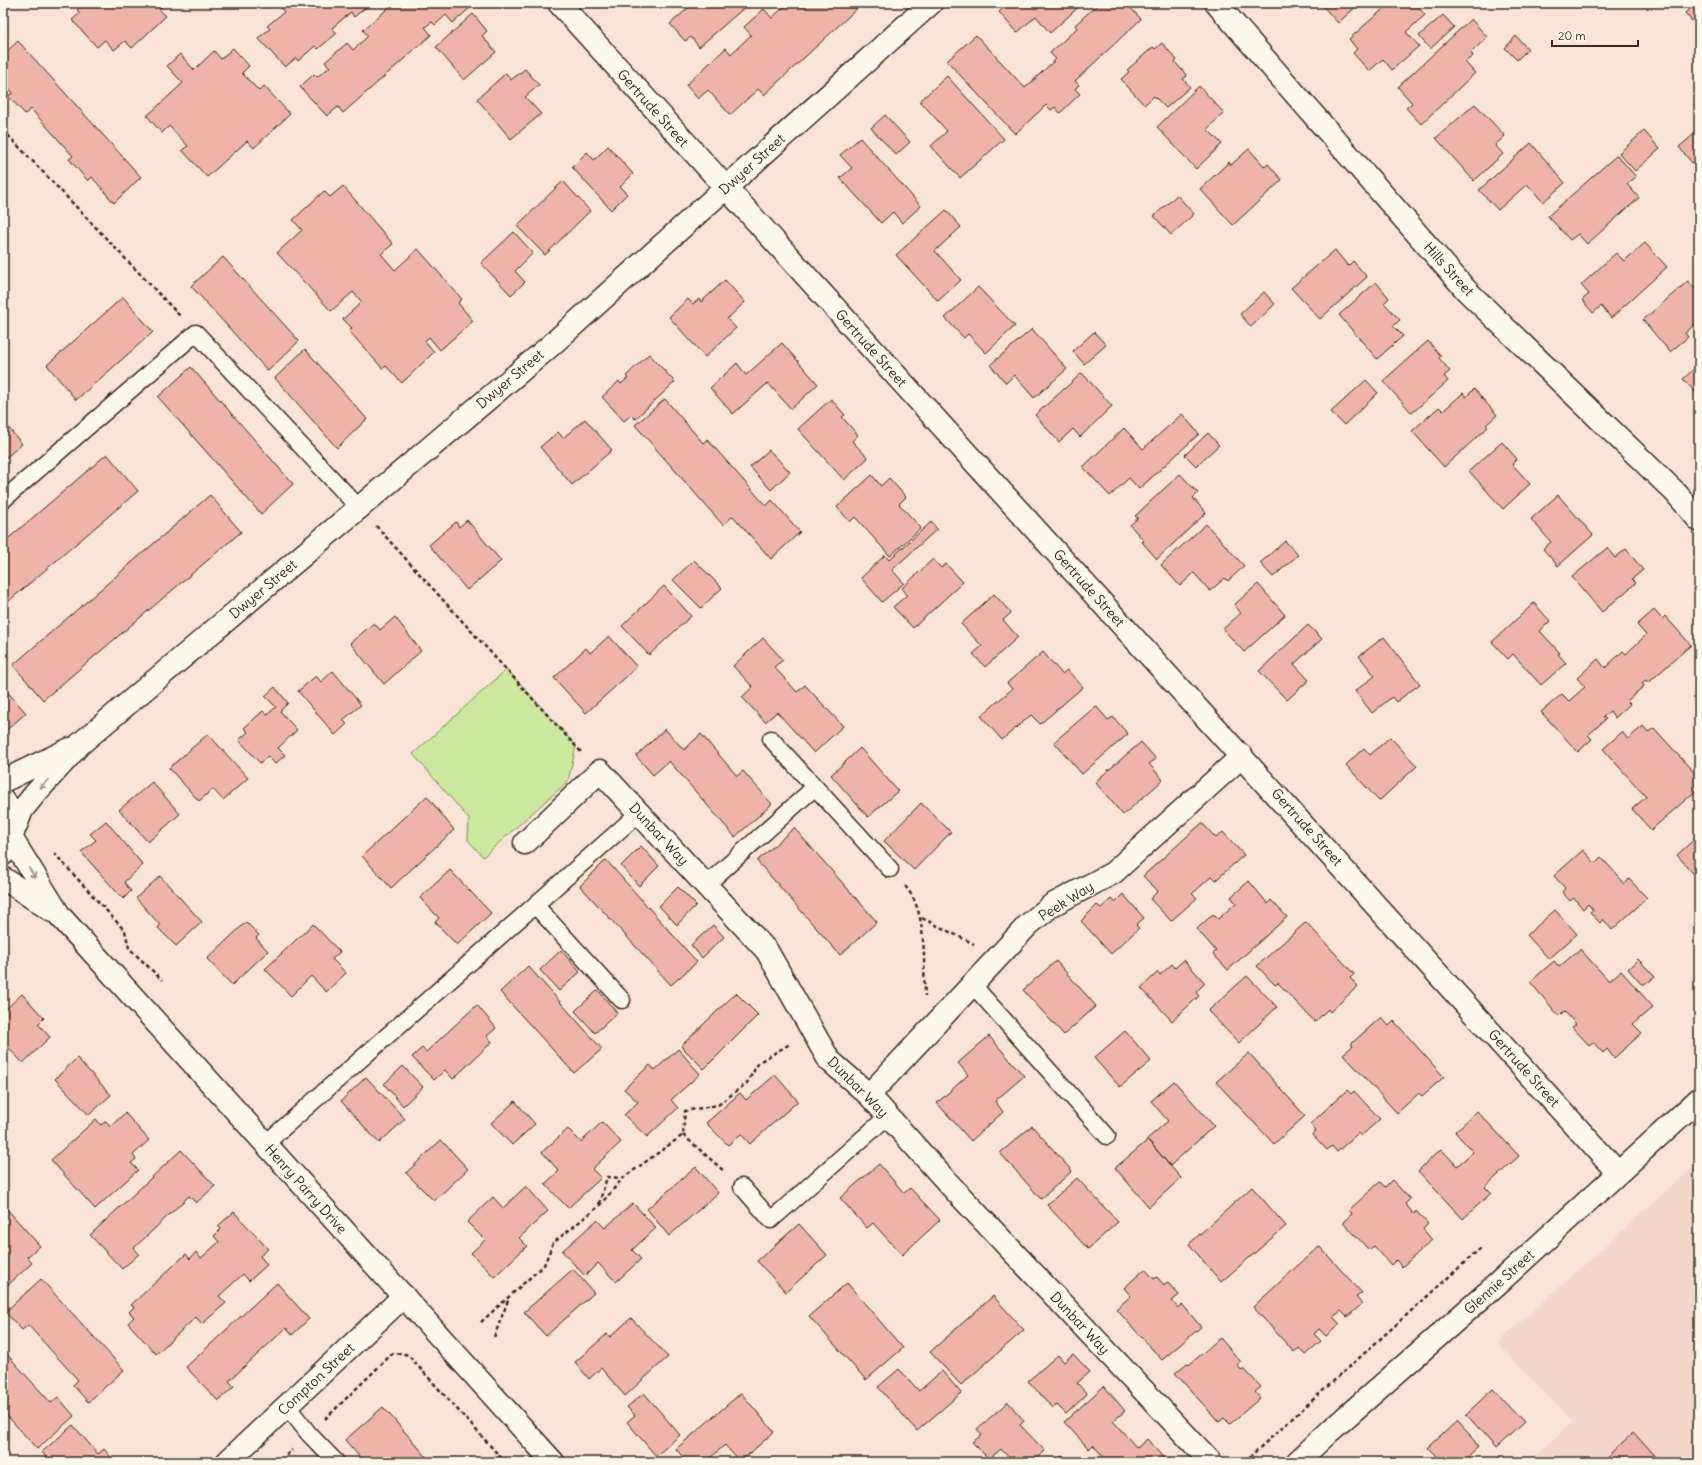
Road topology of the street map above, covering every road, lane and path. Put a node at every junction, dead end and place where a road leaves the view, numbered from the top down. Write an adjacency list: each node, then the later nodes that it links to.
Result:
1 (10, 3): 5 (path)
2 (559, 3): 7 (street, Gertrude Street)
3 (931, 3): 7 (street, Dwyer Street)
4 (1216, 3): 11 (street, Hills Street)
5 (3, 8)
6 (3, 130): 8 (path)
7 (725, 188): 10 (street, Dwyer Street); 16 (street, Gertrude Street)
8 (196, 333): 9 (lane); 10 (lane)
9 (3, 500)
10 (359, 508): 14 (street, Dwyer Street)
11 (1699, 520)
12 (382, 533): 15 (path)
13 (771, 738): 18 (lane)
14 (80, 744): 17 (street, Dwyer Street); 21 (street, Dwyer Street, one-way to 21)
15 (576, 746)
16 (1242, 756): 30 (street, Peek Way); 42 (street, Gertrude Street)
17 (3, 782)
18 (815, 787): 24 (lane); 26 (lane)
19 (3, 800): 21 (street)
20 (639, 813): 22 (street, Dunbar Way); 26 (street, Dunbar Way); 27 (lane)
21 (10, 841): 28 (street, Henry Parry Drive, one-way to 28)
22 (525, 843)
23 (50, 850): 31 (path)
24 (890, 869): 29 (path)
25 (3, 878): 28 (street, Henry Parry Drive)
26 (706, 885): 34 (street, Dunbar Way)
27 (535, 905): 33 (lane); 41 (lane)
28 (60, 916): 41 (street, Henry Parry Drive)
29 (921, 917): 30 (path); 35 (path)
30 (998, 956): 32 (street, Peek Way)
31 (162, 980)
32 (972, 984): 35 (street, Peek Way); 40 (lane)
33 (622, 1000)
34 (812, 1030): 36 (street, Dunbar Way); 39 (path)
35 (927, 1033): 36 (street, Peek Way)
36 (868, 1095): 38 (street, Dunbar Way)
37 (1699, 1099): 42 (street, Glennie Street)
38 (888, 1116): 44 (lane); 58 (street, Dunbar Way)
39 (683, 1135): 43 (path); 44 (path)
40 (1107, 1136)
41 (265, 1144): 47 (street, Henry Parry Drive)
42 (1618, 1173): 60 (street, Glennie Street)
43 (623, 1178): 45 (path); 45 (path)
44 (742, 1187)
45 (599, 1206): 48 (path)
46 (1483, 1246): 59 (path)
47 (404, 1296): 51 (street, Compton Street); 57 (street, Henry Parry Drive)
48 (509, 1297): 49 (path); 50 (path)
49 (481, 1322)
50 (494, 1337)
51 (287, 1406): 52 (lane); 54 (street, Compton Street)
52 (309, 1434): 53 (path); 55 (lane); 56 (path)
53 (281, 1460)
54 (227, 1462)
55 (336, 1462)
56 (505, 1462)
57 (553, 1462)
58 (1211, 1462)
59 (1244, 1462)
60 (1297, 1462)

